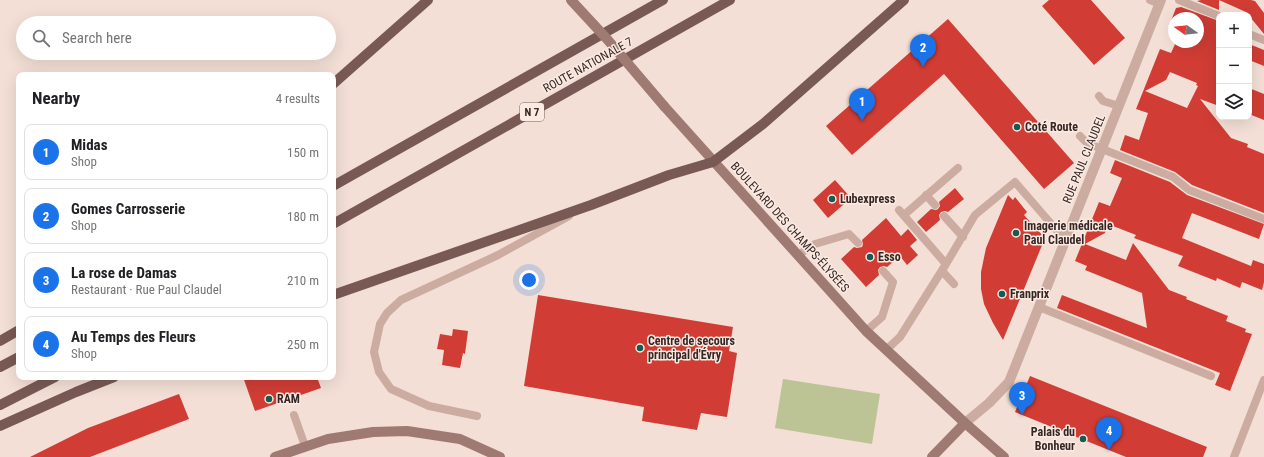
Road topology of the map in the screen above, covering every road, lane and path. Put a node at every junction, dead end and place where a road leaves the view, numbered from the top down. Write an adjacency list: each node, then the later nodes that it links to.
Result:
1 (428, 0): 11 (main road)
2 (571, 0): 16 (main road, BOULEVARD DES CHAMPS-ÉLYSÉES, bridge)
3 (663, 0): 18 (main road, ROUTE NATIONALE 7)
4 (730, 0): 24 (main road, ROUTE NATIONALE 7 / N 7)
5 (904, 0): 16 (main road)
6 (1179, 0): 8 (lane)
7 (1157, 1): 13 (street, RUE PAUL CLAUDEL)
8 (1216, 15)
9 (1252, 35): 10 (lane)
10 (1264, 40)
11 (336, 81)
12 (1099, 96): 13 (lane)
13 (1119, 106): 15 (street, RUE PAUL CLAUDEL)
14 (1080, 136): 15 (lane)
15 (1102, 148): 23 (lane); 26 (street, RUE PAUL CLAUDEL)
16 (714, 162): 20 (main road); 28 (main road, BOULEVARD DES CHAMPS-ÉLYSÉES)
17 (958, 168): 19 (lane)
18 (336, 184)
19 (926, 195): 21 (lane); 29 (lane)
20 (591, 205): 32 (main road); 46 (lane)
21 (935, 205)
22 (944, 216): 25 (lane)
23 (1264, 219)
24 (336, 222)
25 (963, 237): 26 (lane); 29 (lane)
26 (1066, 240): 33 (street, RUE PAUL CLAUDEL)
27 (858, 244): 28 (lane)
28 (798, 255): 34 (main road, BOULEVARD DES CHAMPS-ÉLYSÉES)
29 (944, 267): 31 (lane); 37 (lane)
30 (883, 271): 34 (lane)
31 (954, 284)
32 (336, 294)
33 (1039, 307): 40 (lane); 47 (street, RUE PAUL CLAUDEL)
34 (866, 331): 37 (main road, BOULEVARD DES CHAMPS-ÉLYSÉES)
35 (16, 332): 36 (main road)
36 (0, 341)
37 (886, 350): 47 (main road, BOULEVARD DES CHAMPS-ÉLYSÉES)
38 (16, 359): 39 (main road)
39 (0, 367)
40 (1211, 376)
41 (49, 380): 44 (main road)
42 (106, 380): 48 (main road)
43 (1264, 380): 54 (lane)
44 (0, 405)
45 (294, 415): 49 (lane)
46 (477, 416)
47 (964, 424): 52 (main road); 53 (main road, BOULEVARD DES CHAMPS-ÉLYSÉES)
48 (0, 426)
49 (305, 446): 50 (main road); 51 (main road)
50 (275, 457)
51 (500, 457)
52 (932, 457)
53 (1004, 457)
54 (1234, 457)

